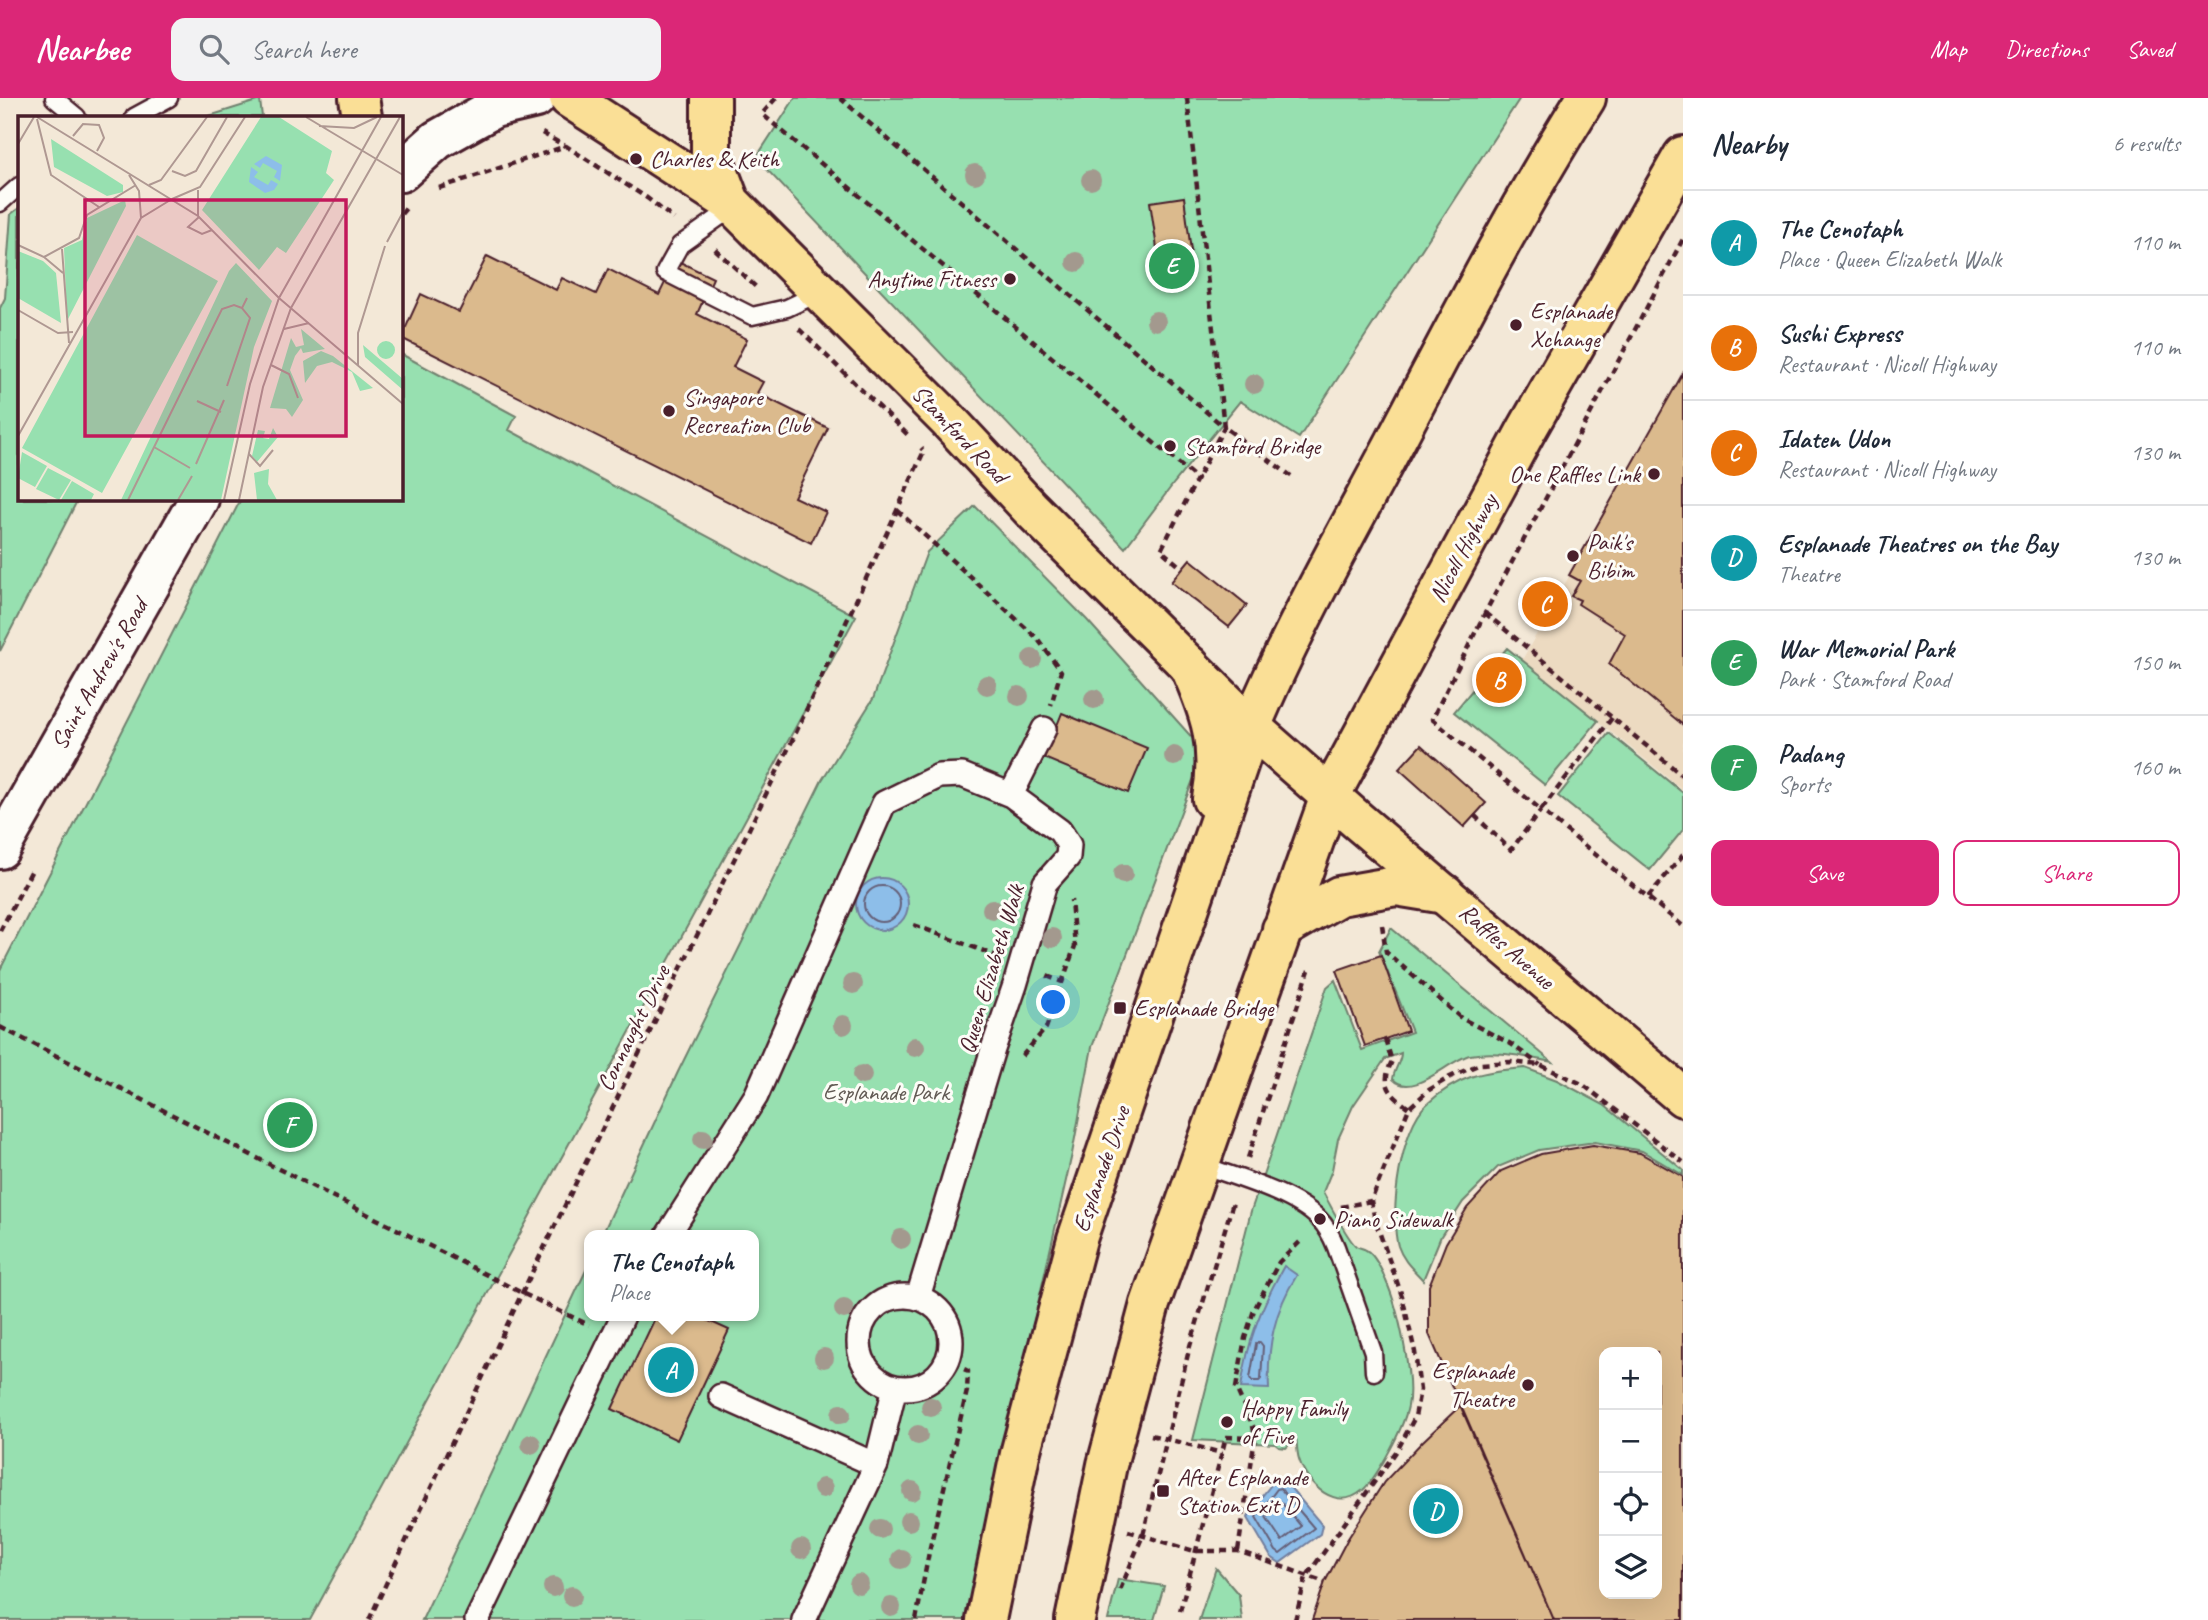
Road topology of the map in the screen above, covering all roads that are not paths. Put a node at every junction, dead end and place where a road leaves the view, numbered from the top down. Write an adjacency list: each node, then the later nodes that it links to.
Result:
1 (54, 98): 8 (lane)
2 (169, 98): 9 (lane)
3 (359, 98): 10 (main road)
4 (536, 98): 12 (street)
5 (569, 98): 15 (main road, Stamford Road)
6 (711, 98): 15 (main road)
7 (1586, 98): 19 (main road)
8 (76, 116)
9 (136, 116)
10 (362, 116)
11 (1683, 156): 22 (main road, Nicoll Highway)
12 (402, 171)
13 (18, 187): 14 (lane)
14 (0, 203)
15 (732, 204): 16 (main road, Stamford Road); 16 (lane)
16 (821, 292): 18 (main road, Stamford Road)
17 (198, 500): 23 (street, Saint Andrew's Road)
18 (1189, 665): 19 (main road, Stamford Road); 24 (main road)
19 (1251, 727): 22 (main road, Stamford Road); 24 (main road, Esplanade Drive)
20 (1044, 729): 21 (street)
21 (1012, 795): 29 (street); 30 (street, Queen Elizabeth Walk)
22 (1330, 796): 25 (main road, Raffles Avenue); 26 (main road)
23 (0, 849)
24 (1194, 894): 38 (main road, Esplanade Drive)
25 (1445, 894): 26 (main road); 27 (main road, Raffles Avenue)
26 (1282, 929): 28 (main road)
27 (1683, 1097)
28 (1199, 1164): 32 (lane); 39 (main road)
29 (671, 1230)
30 (918, 1297): 33 (street); 33 (street)
31 (618, 1326): 36 (street)
32 (1374, 1372)
33 (895, 1387): 35 (street)
34 (721, 1395): 35 (street)
35 (876, 1465): 37 (street)
36 (477, 1620)
37 (804, 1620)
38 (986, 1620)
39 (1076, 1620)

